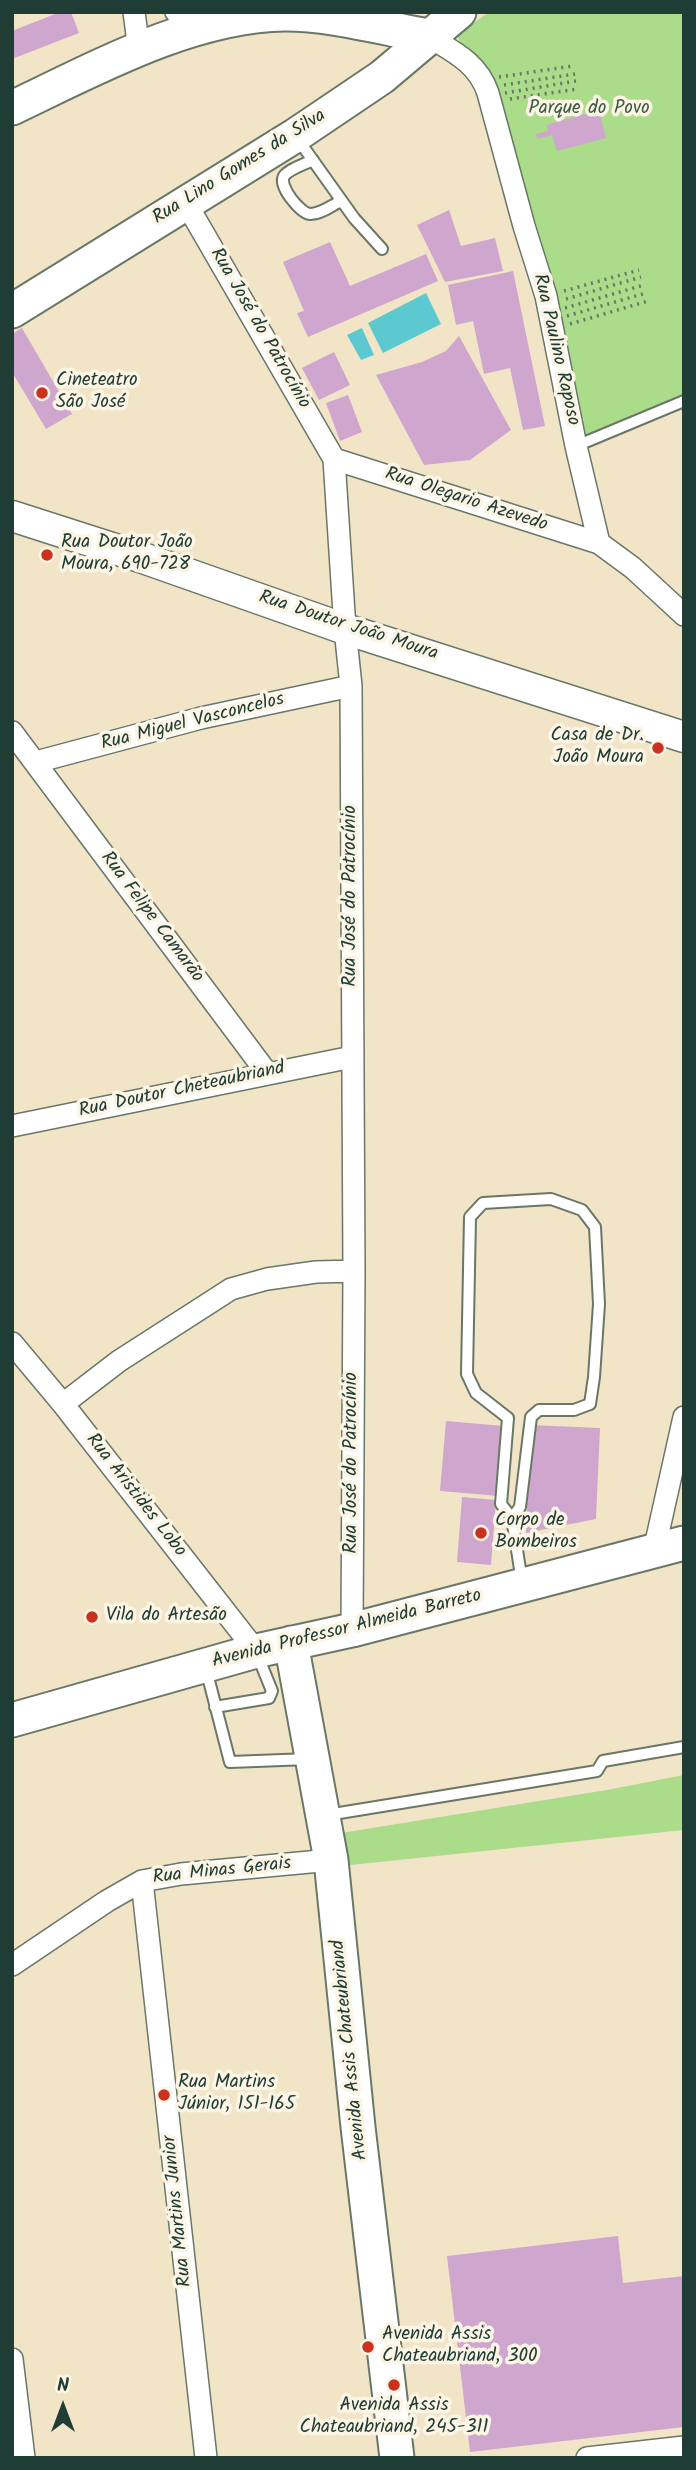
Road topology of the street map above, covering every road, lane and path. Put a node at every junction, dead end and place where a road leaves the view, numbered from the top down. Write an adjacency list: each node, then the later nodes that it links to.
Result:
1 (134, 12): 6 (street)
2 (176, 12): 4 (street)
3 (459, 12): 5 (main road, Rua Lino Gomes da Silva)
4 (206, 25): 5 (main road); 6 (main road)
5 (428, 36): 16 (main road, Rua Lino Gomes da Silva); 32 (street, Rua Paulino Raposo)
6 (139, 50): 15 (main road)
7 (573, 65): 9 (path)
8 (575, 74): 11 (path)
9 (494, 78)
10 (576, 81): 13 (path)
11 (496, 87)
12 (577, 89): 14 (path)
13 (520, 90)
14 (521, 98)
15 (12, 108)
16 (304, 147): 17 (lane); 17 (lane); 18 (main road, Rua Lino Gomes da Silva)
17 (341, 201): 19 (lane)
18 (186, 203): 28 (main road, Rua Lino Gomes da Silva); 33 (street, Rua José do Patrocínio)
19 (382, 249)
20 (639, 270): 23 (path)
21 (641, 278): 25 (path)
22 (644, 285): 27 (path)
23 (562, 292)
24 (646, 293): 29 (path)
25 (564, 300)
26 (648, 301): 30 (path)
27 (566, 308)
28 (12, 311)
29 (569, 316)
30 (571, 324)
31 (684, 401): 32 (lane)
32 (576, 446): 35 (street, Rua Paulino Raposo)
33 (334, 459): 35 (street, Rua Olegario Azevedo); 37 (street, Rua José do Patrocínio)
34 (12, 516): 37 (main road, Rua Doutor João Moura)
35 (599, 543): 36 (street)
36 (684, 615)
37 (345, 629): 38 (street, Rua José do Patrocínio); 40 (main road, Rua Doutor João Moura)
38 (351, 686): 41 (street, Rua Miguel Vasconcelos); 42 (street, Rua José do Patrocínio)
39 (12, 732): 41 (street, Rua Felipe Camarão)
40 (684, 737)
41 (36, 762): 43 (street, Rua Felipe Camarão)
42 (352, 1057): 43 (street, Rua Doutor Cheteaubriand); 45 (street, Rua José do Patrocínio)
43 (267, 1073): 44 (street, Rua Doutor Cheteaubriand)
44 (12, 1126)
45 (354, 1271): 47 (street); 52 (street, Rua José do Patrocínio)
46 (12, 1343): 47 (street, Rua Aristides Lobo)
47 (63, 1404): 54 (street, Rua Aristides Lobo)
48 (684, 1417): 50 (street)
49 (512, 1518): 49 (lane); 51 (lane)
50 (669, 1547): 51 (main road, Avenida Professor Almeida Barreto)
51 (523, 1585): 52 (main road, Avenida Professor Almeida Barreto)
52 (352, 1630): 53 (main road, Avenida Professor Almeida Barreto)
53 (291, 1643): 54 (main road, Avenida Professor Almeida Barreto); 59 (main road, Avenida Assis Chateubriand)
54 (256, 1651): 55 (main road, Avenida Professor Almeida Barreto); 56 (lane)
55 (206, 1666): 56 (lane); 57 (main road, Avenida Professor Almeida Barreto)
56 (215, 1707): 59 (lane)
57 (12, 1720)
58 (684, 1747): 60 (lane)
59 (313, 1758): 60 (main road, Avenida Assis Chateubriand)
60 (324, 1815): 61 (main road, Avenida Assis Chateubriand)
61 (331, 1860): 62 (street, Rua Minas Gerais); 68 (main road, Avenida Assis Chateubriand)
62 (142, 1881): 63 (street, Rua Minas Gerais); 67 (street, Rua Martins Junior)
63 (12, 1965)
64 (12, 2359): 66 (street)
65 (684, 2447): 69 (street)
66 (24, 2458)
67 (206, 2458)
68 (397, 2458)
69 (587, 2458)

